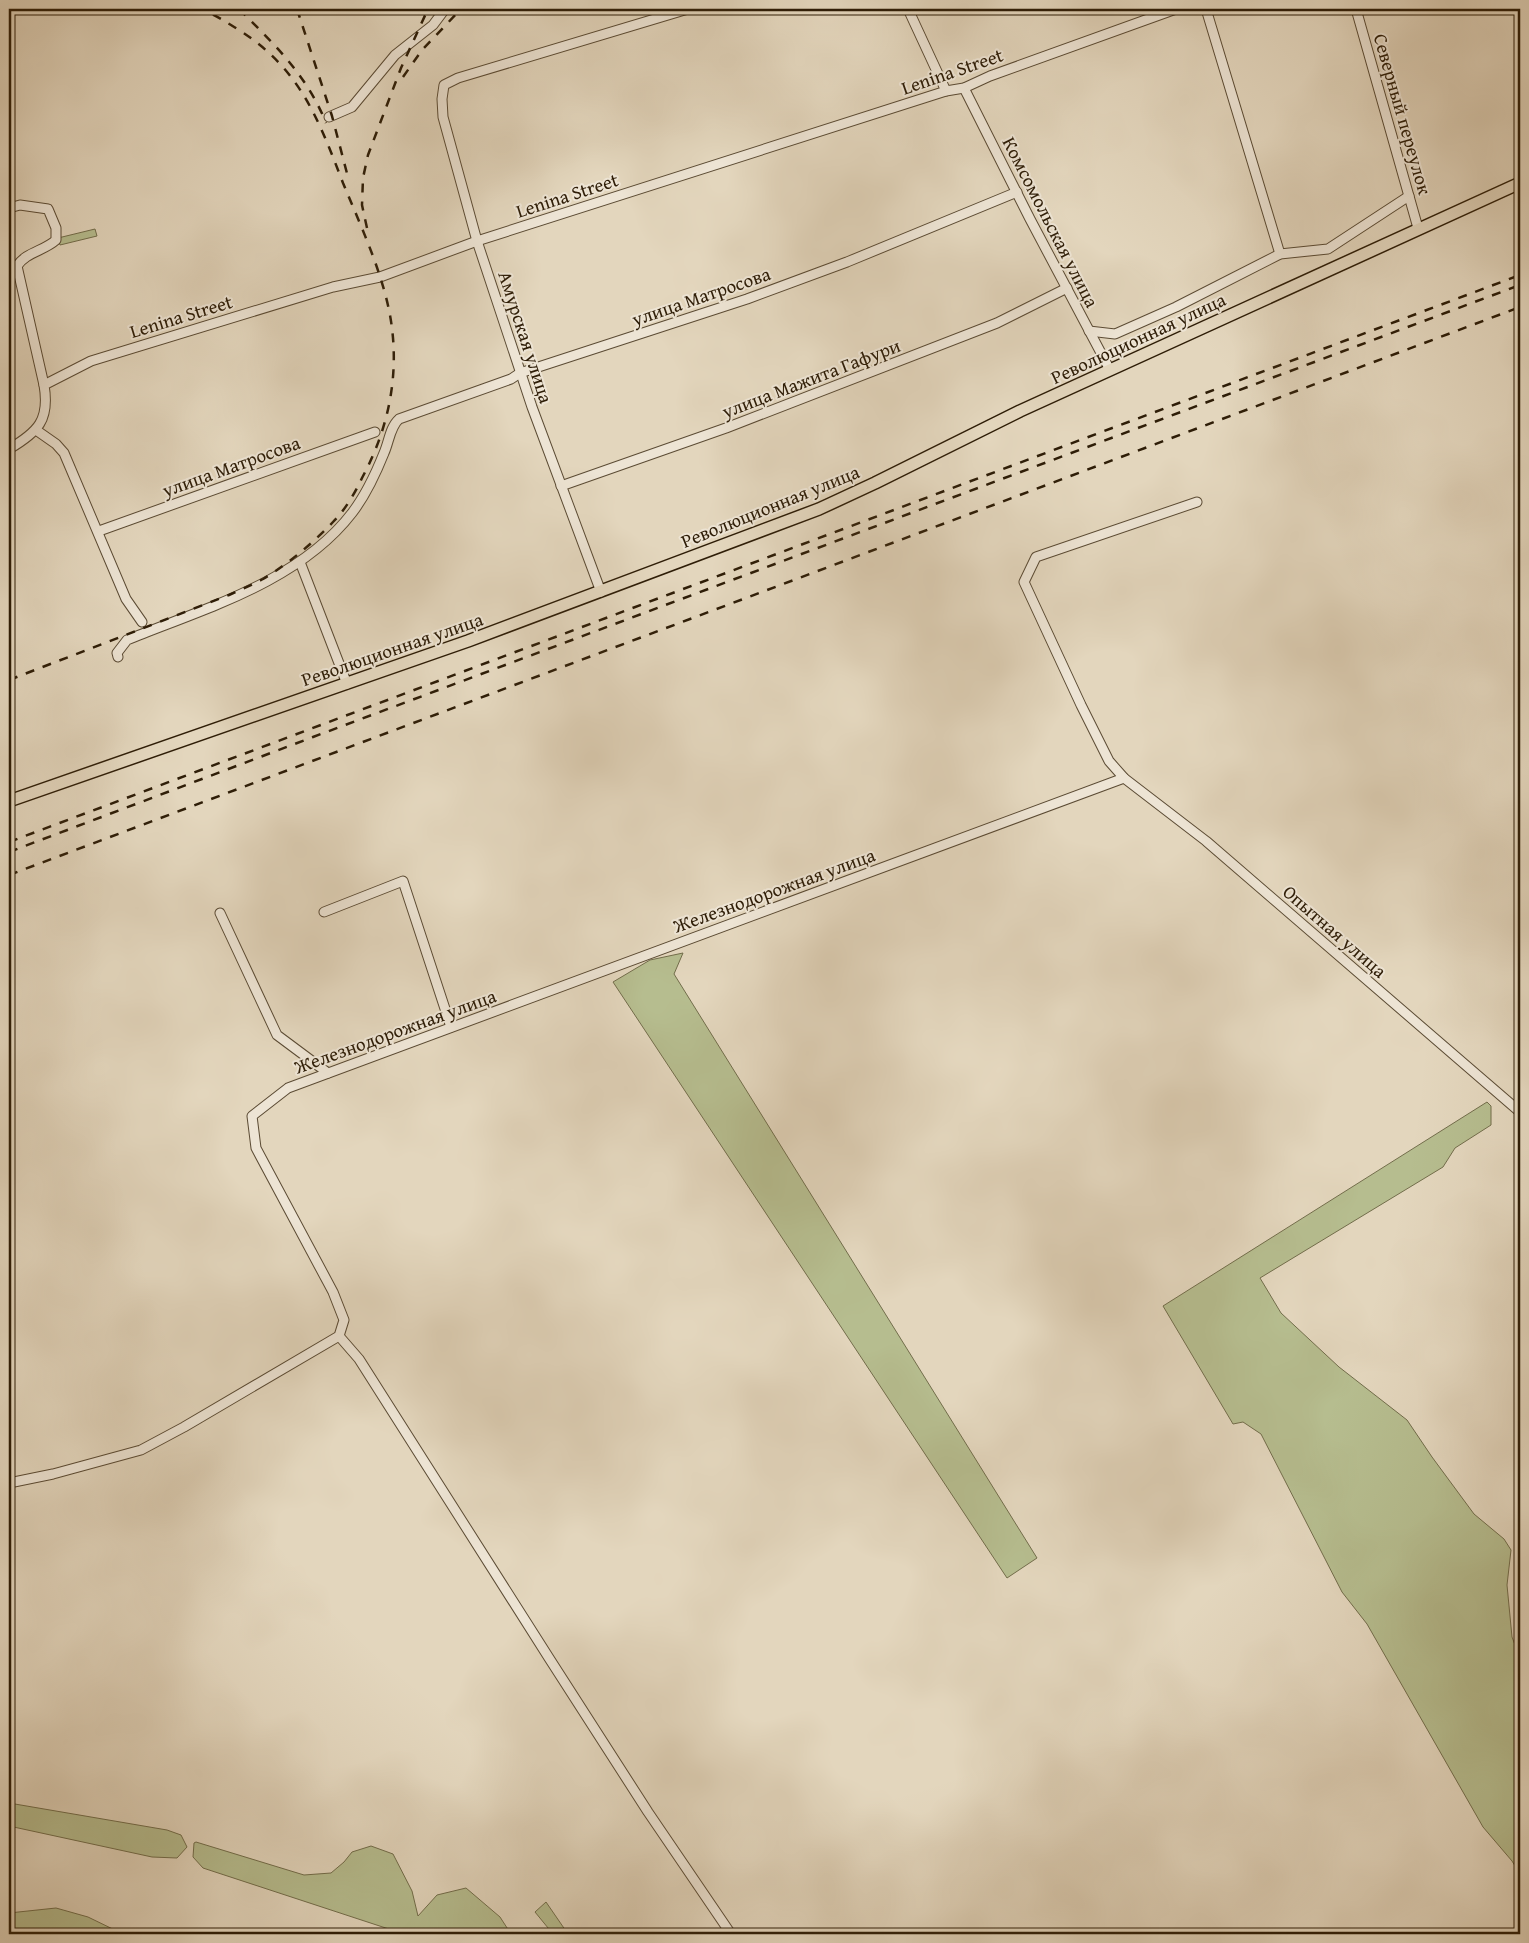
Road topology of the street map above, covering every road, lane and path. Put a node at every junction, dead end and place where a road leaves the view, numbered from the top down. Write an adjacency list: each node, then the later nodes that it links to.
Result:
1 (445, 9): 9 (street)
2 (688, 9): 15 (street, Амурская улица)
3 (908, 9): 8 (street)
4 (1176, 9): 7 (street, Lenina Street)
5 (1206, 9): 16 (street)
6 (1356, 9): 12 (street, Северный переулок)
7 (964, 88): 8 (street, Lenina Street); 11 (street, Комсомольская улица)
8 (946, 92): 15 (street, Lenina Street)
9 (329, 117)
10 (1520, 183): 14 (main road, Революционная улица)
11 (1016, 192): 18 (street, Комсомольская улица); 21 (street, улица Матросова)
12 (1409, 196): 14 (street, Северный переулок); 16 (street)
13 (9, 208): 17 (street)
14 (1418, 228): 20 (main road, Революционная улица)
15 (477, 241): 21 (street, Амурская улица); 22 (street, Lenina Street)
16 (1280, 254): 19 (street)
17 (13, 267): 22 (street)
18 (1066, 288): 19 (street, Комсомольская улица); 26 (street, улица Мажита Гафури)
19 (1089, 331): 20 (street, Комсомольская улица)
20 (1110, 370): 30 (main road, Революционная улица)
21 (520, 373): 26 (street, Амурская улица); 29 (street, улица Матросова)
22 (44, 385): 23 (street)
23 (36, 430): 25 (street); 28 (street)
24 (375, 432): 28 (street, улица Матросова)
25 (9, 448)
26 (561, 486): 30 (street, Амурская улица)
27 (1197, 502): 34 (street, Опытная улица)
28 (99, 531): 31 (street)
29 (300, 562): 32 (street); 33 (street)
30 (601, 592): 33 (main road, Революционная улица)
31 (142, 622)
32 (118, 657)
33 (347, 684): 35 (main road, Революционная улица)
34 (1124, 778): 38 (street, Железнодорожная улица); 40 (street, Опытная улица)
35 (9, 801)
36 (324, 912): 38 (street)
37 (220, 913): 39 (street)
38 (452, 1027): 39 (street, Железнодорожная улица)
39 (328, 1073): 41 (street, Железнодорожная улица)
40 (1520, 1112)
41 (339, 1336): 42 (street); 43 (street)
42 (9, 1483)
43 (731, 1934)

